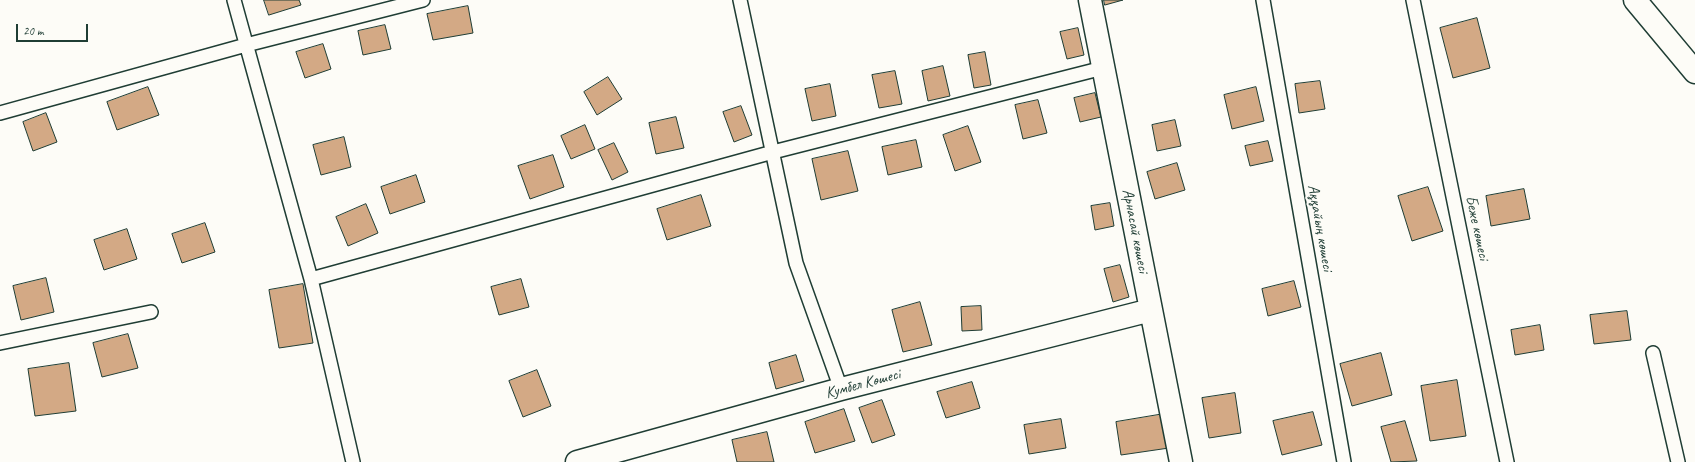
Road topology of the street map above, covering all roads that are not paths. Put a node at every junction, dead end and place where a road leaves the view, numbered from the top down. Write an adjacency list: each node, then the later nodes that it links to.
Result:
1 (234, 0): 8 (lane)
2 (423, 0): 8 (lane)
3 (740, 0): 14 (lane)
4 (1090, 0): 11 (street, Арнасай көшесі)
5 (1263, 0): 24 (lane, Аққайың көшесі)
6 (1413, 0): 25 (lane, Беже көшесі)
7 (1635, 0): 9 (street)
8 (246, 45): 13 (lane); 15 (lane)
9 (1675, 47): 10 (street); 12 (street)
10 (1695, 59)
11 (1104, 68): 14 (lane); 16 (street, Арнасай көшесі)
12 (1695, 72)
13 (0, 113)
14 (773, 152): 15 (lane); 20 (lane)
15 (311, 279): 21 (lane)
16 (1151, 310): 20 (street, Кумбел Kөшесі); 23 (street, Арнасай көшесі)
17 (151, 312): 18 (lane)
18 (0, 343)
19 (1653, 353): 26 (lane)
20 (841, 390): 22 (street, Кумбел Kөшесі)
21 (353, 462)
22 (577, 462)
23 (1181, 462)
24 (1344, 462)
25 (1507, 462)
26 (1678, 462)

